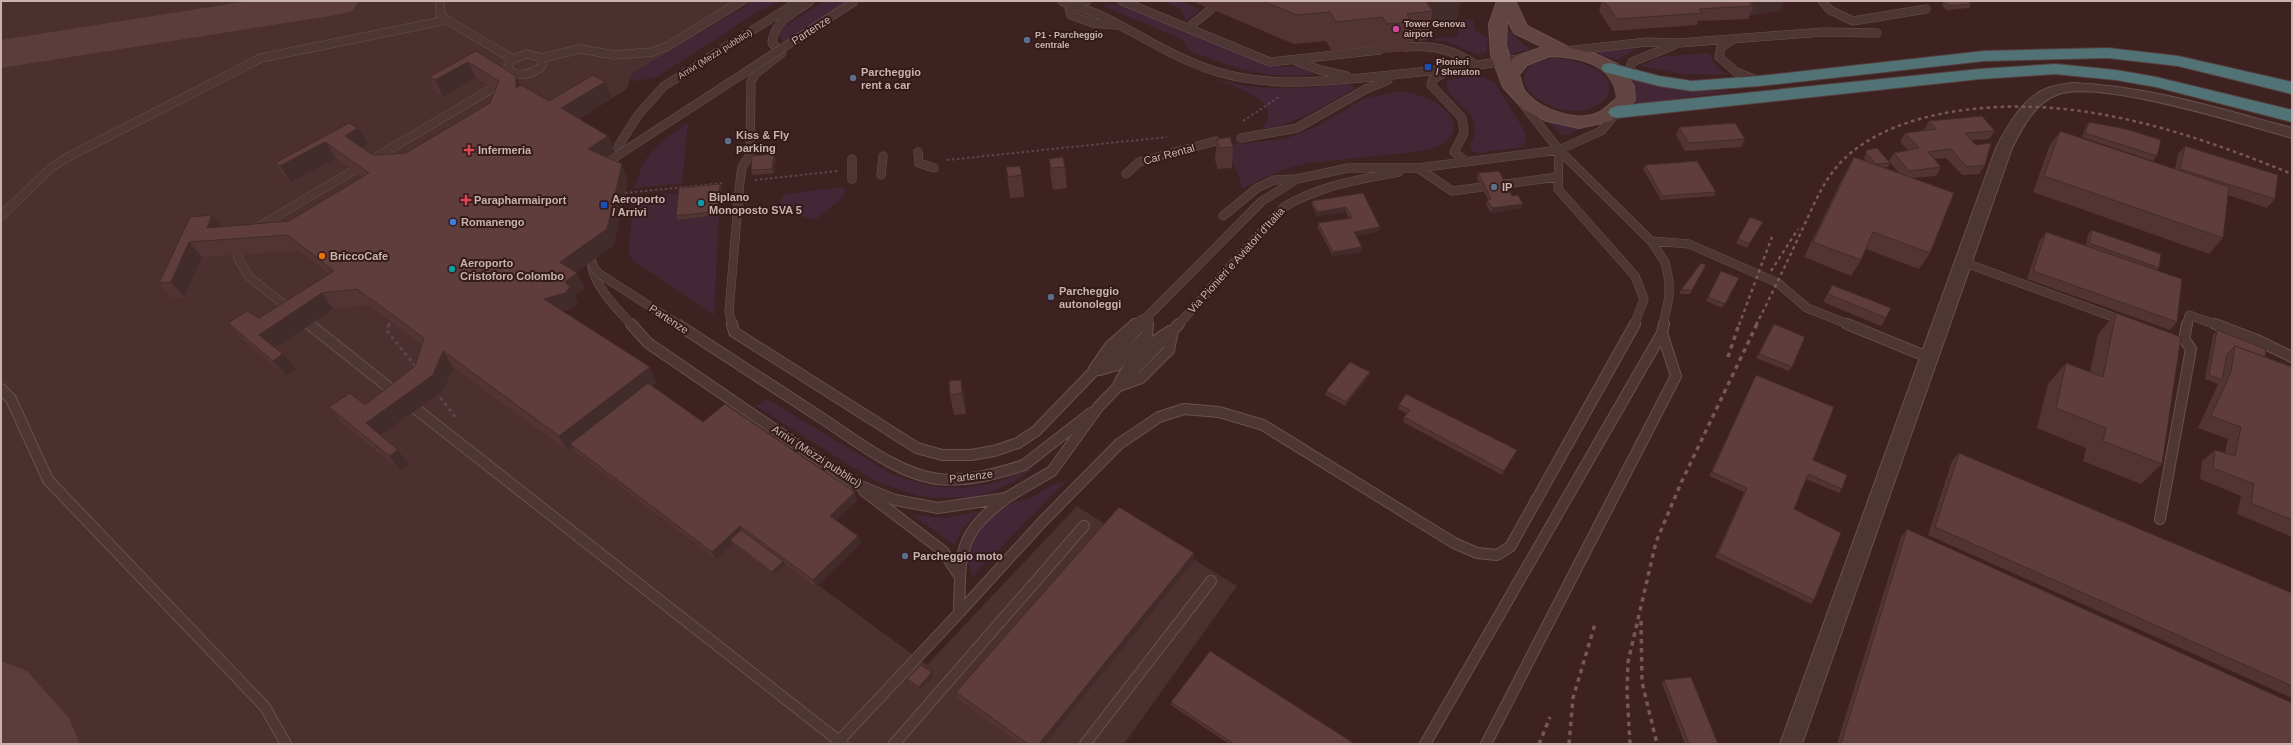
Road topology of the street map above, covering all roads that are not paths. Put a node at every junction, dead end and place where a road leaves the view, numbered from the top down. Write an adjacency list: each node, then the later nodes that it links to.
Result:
1 (440, 1): 13 (lane)
2 (741, 1): 23 (lane)
3 (799, 1): 50 (lane, Arrivi (Mezzi pubblici))
4 (810, 1): 69 (lane)
5 (855, 1): 54 (lane, Partenze, bridge)
6 (1087, 1): 10 (lane)
7 (1122, 1): 15 (lane)
8 (1506, 1): 21 (street); 27 (street)
9 (1822, 1): 12 (lane)
10 (1065, 2): 14 (lane); 14 (lane)
11 (1211, 9): 15 (lane)
12 (1926, 9)
13 (447, 20): 25 (lane); 57 (lane)
14 (1116, 25): 32 (lane)
15 (1188, 28): 26 (lane)
16 (1876, 33): 17 (lane)
17 (1733, 40): 18 (lane); 34 (lane)
18 (1679, 43): 21 (lane); 33 (lane)
19 (1404, 47): 28 (lane)
20 (1380, 50): 26 (lane)
21 (1565, 51): 24 (street); 33 (street)
22 (2019, 54): 34 (highway); 35 (highway); 37 (highway)
23 (542, 58): 25 (lane); 31 (lane)
24 (1526, 58): 27 (lane); 36 (street)
25 (513, 59): 31 (lane)
26 (1296, 60): 32 (lane)
27 (1501, 62): 28 (lane); 36 (street)
28 (1478, 66): 29 (lane)
29 (1451, 69): 30 (lane); 47 (lane)
30 (1406, 74): 32 (lane); 41 (lane)
31 (515, 75): 80 (lane)
32 (1358, 78)
33 (1626, 78): 34 (highway); 38 (street)
34 (1759, 81)
35 (2292, 88)
36 (1515, 93): 38 (street); 43 (lane)
37 (2292, 100)
38 (1617, 112): 39 (highway); 43 (lane, Via Pionieri e Aviatori d'Italia)
39 (2292, 116)
40 (2292, 133): 62 (street)
41 (1241, 138)
42 (1216, 141): 51 (lane, Car Rental)
43 (1559, 150): 47 (lane, Via Pionieri e Aviatori d'Italia); 53 (lane); 59 (lane)
44 (918, 152): 48 (lane)
45 (883, 156): 52 (lane)
46 (852, 159): 55 (lane)
47 (1467, 162): 49 (lane, Via Pionieri e Aviatori d'Italia)
48 (934, 168)
49 (1418, 168): 53 (lane); 56 (lane); 65 (lane, Via Pionieri e Aviatori d'Italia)
50 (610, 171)
51 (1126, 174)
52 (881, 175)
53 (1558, 177): 79 (lane)
54 (601, 178)
55 (852, 178)
56 (1297, 179): 58 (lane); 63 (lane)
57 (1, 216)
58 (1223, 216)
59 (1651, 241): 66 (lane); 68 (lane)
60 (589, 242): 72 (lane, Partenze, bridge)
61 (592, 261): 73 (lane, Arrivi (Mezzi pubblici))
62 (1963, 262): 64 (lane); 68 (street)
63 (1149, 315): 69 (lane); 69 (lane)
64 (2132, 324)
65 (1173, 329): 70 (lane); 70 (lane)
66 (1662, 333): 84 (lane); 85 (lane)
67 (2292, 357): 75 (lane)
68 (1930, 358): 86 (street)
69 (1093, 372)
70 (1118, 387): 72 (lane)
71 (1, 389): 81 (lane)
72 (1099, 406): 74 (lane, Arrivi (Mezzi pubblici))
73 (853, 483): 74 (lane, Arrivi (Mezzi pubblici)); 77 (lane)
74 (1006, 498): 77 (lane)
75 (2160, 519)
76 (1084, 526): 82 (lane)
77 (960, 577): 79 (lane)
78 (1211, 581): 83 (lane)
79 (958, 613): 80 (lane)
80 (841, 743)
81 (286, 744)
82 (894, 744)
83 (1085, 744)
84 (1425, 744)
85 (1486, 744)
86 (1791, 744)

